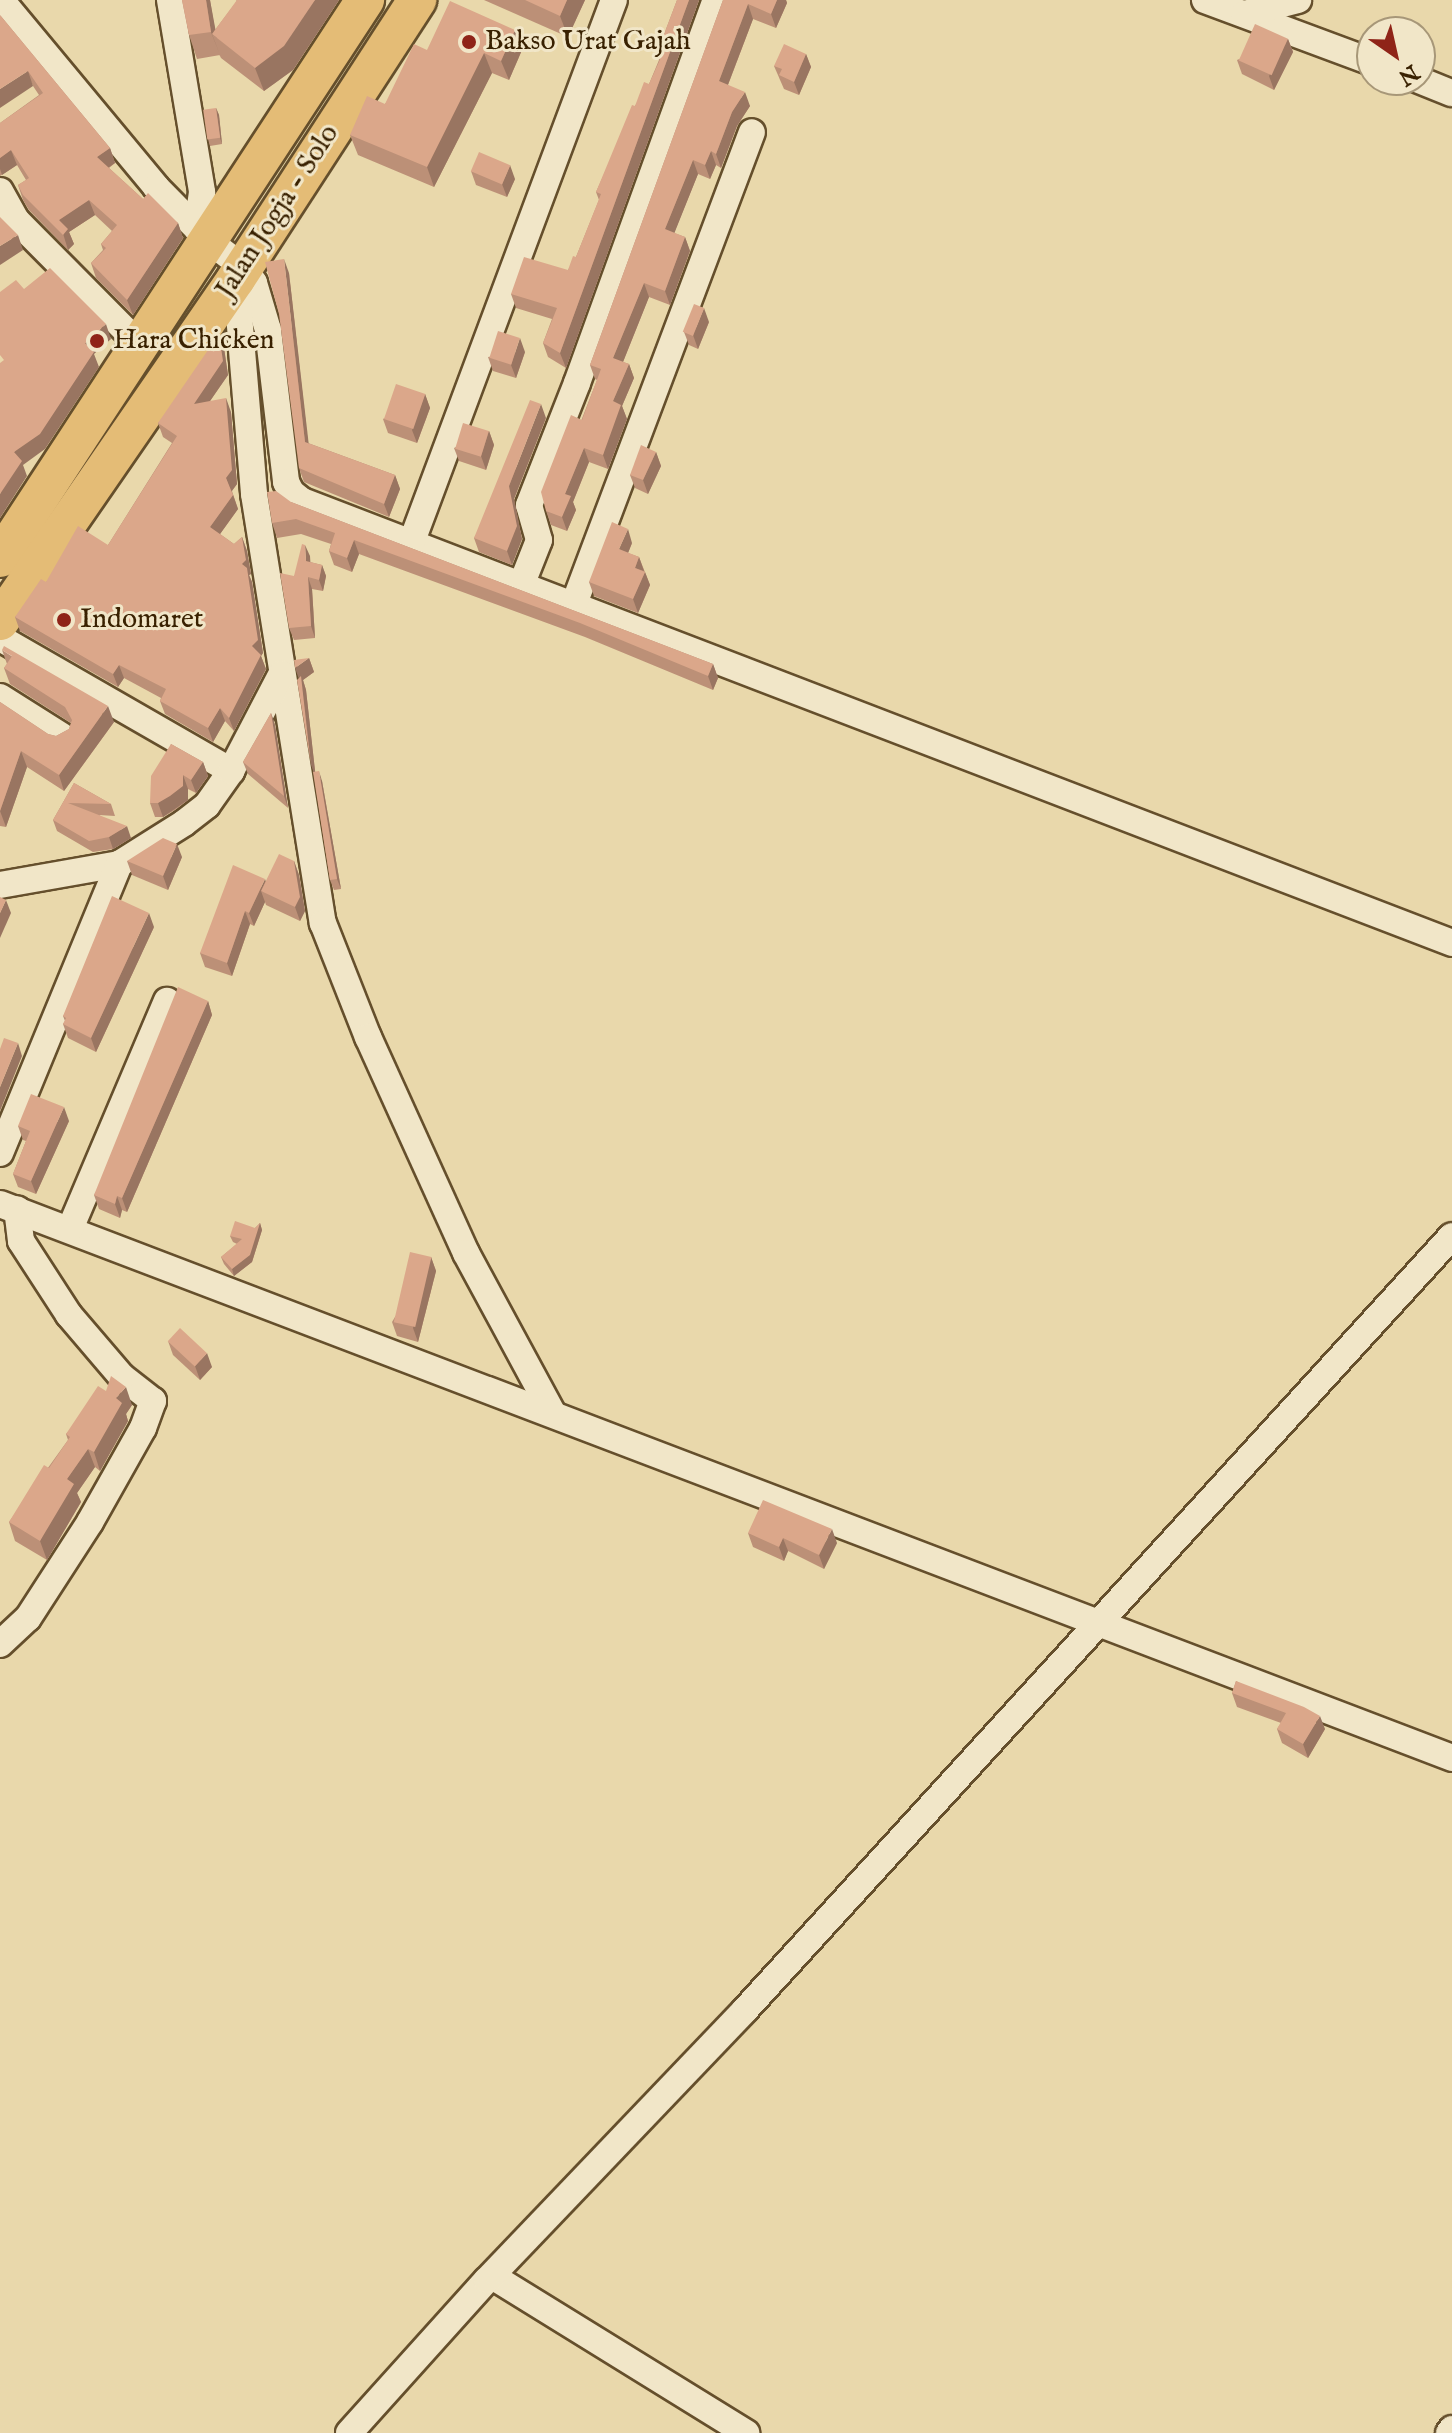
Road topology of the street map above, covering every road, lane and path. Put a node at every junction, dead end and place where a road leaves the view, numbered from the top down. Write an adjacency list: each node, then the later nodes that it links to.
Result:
1 (1, 0): 14 (street)
2 (170, 0): 14 (street)
3 (365, 0): 14 (highway, Jalan Jogja - Solo)
4 (417, 0): 15 (highway, Jalan Jogja - Solo)
5 (614, 0): 19 (street)
6 (716, 0): 21 (street)
7 (1205, 0): 9 (street)
8 (1298, 0): 9 (street)
9 (1244, 14): 10 (street)
10 (1356, 56)
11 (752, 132): 22 (street)
12 (0, 191): 13 (street)
13 (8, 224): 16 (street)
14 (203, 235): 15 (street); 16 (highway, Jalan Jogja - Solo)
15 (239, 273): 17 (street); 18 (street); 23 (highway, Jalan Jogja - Solo)
16 (140, 345): 20 (highway, Jalan Jogja - Solo)
17 (291, 492): 18 (street); 19 (street)
18 (254, 494): 25 (street)
19 (412, 541): 21 (street)
20 (0, 556)
21 (522, 583): 22 (street)
22 (574, 604): 31 (street)
23 (0, 621)
24 (0, 638): 28 (street)
25 (282, 673): 28 (street); 37 (street)
26 (0, 697): 27 (street)
27 (62, 736)
28 (231, 771): 29 (street)
29 (119, 864): 30 (street); 33 (street)
30 (0, 885)
31 (1452, 943)
32 (167, 1001): 35 (street)
33 (0, 1153)
34 (8, 1206): 35 (street); 39 (street)
35 (70, 1229): 37 (street)
36 (1452, 1236): 38 (street)
37 (553, 1414): 38 (street)
38 (1096, 1622): 40 (street); 41 (street)
39 (0, 1644)
40 (1452, 1758)
41 (492, 2276): 42 (street); 43 (street)
42 (349, 2433)
43 (746, 2433)

